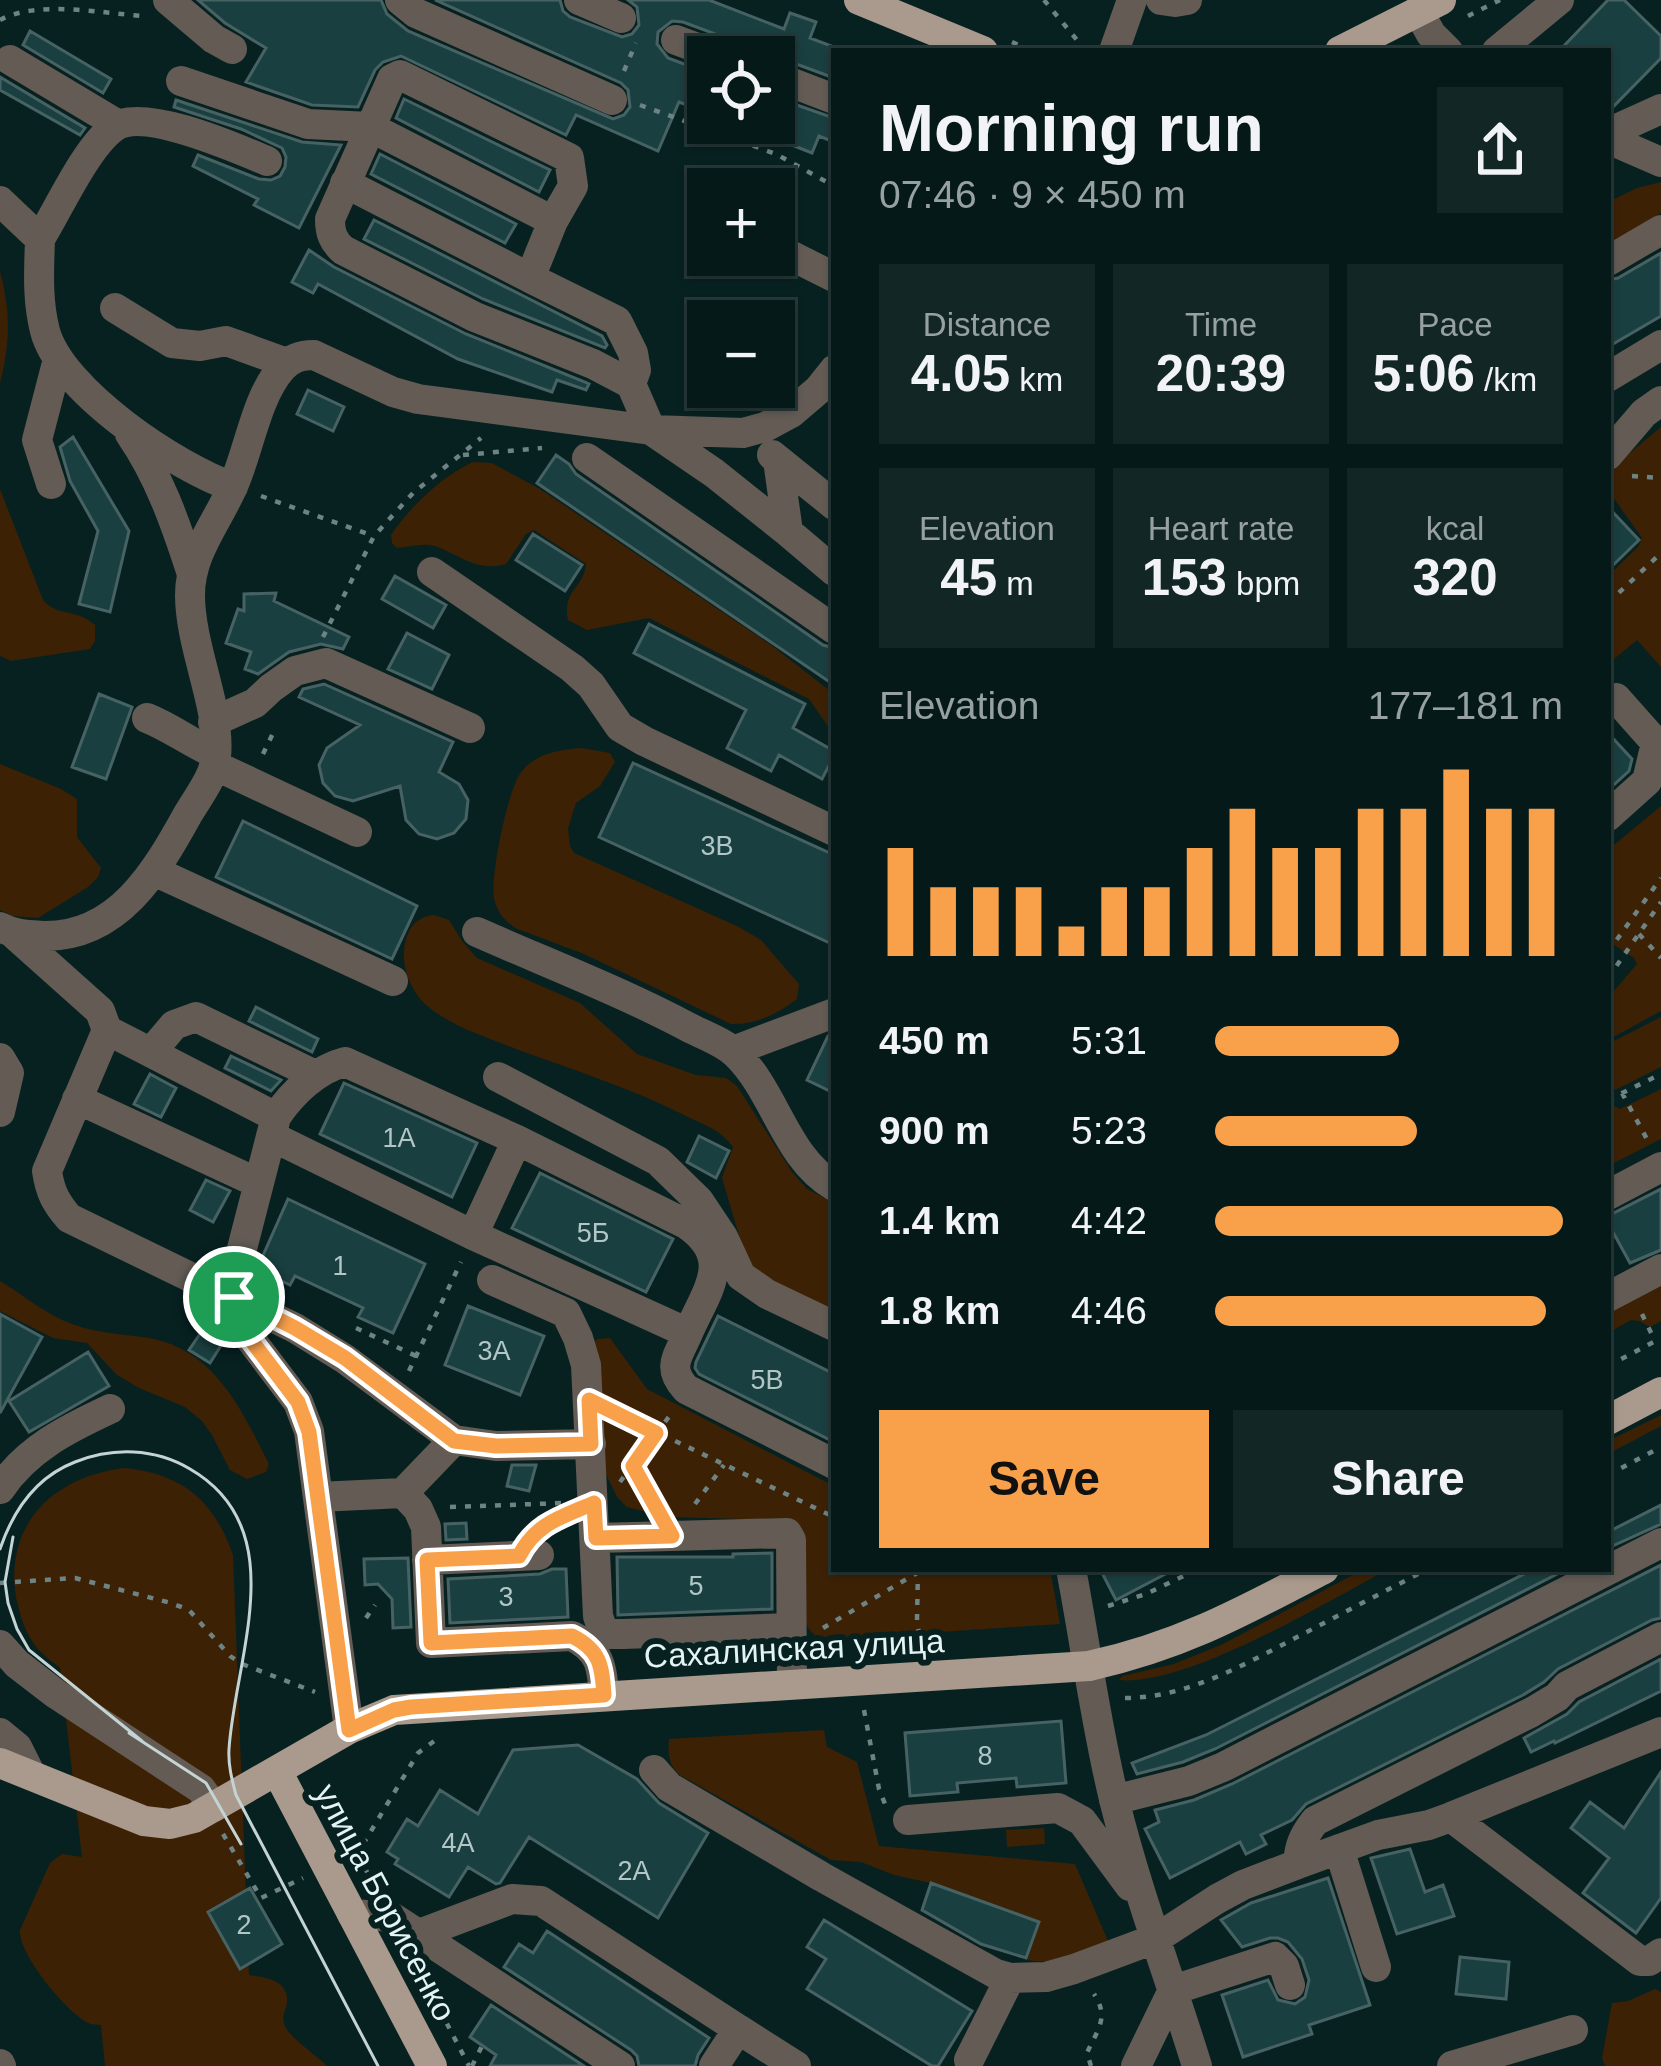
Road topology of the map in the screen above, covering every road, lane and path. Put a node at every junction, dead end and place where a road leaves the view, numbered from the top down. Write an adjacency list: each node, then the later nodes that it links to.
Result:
1 (400, 0): 27 (lane)
2 (579, 0): 14 (lane)
3 (860, 0): 17 (main road)
4 (1044, 0): 18 (path)
5 (1132, 0): 19 (lane)
6 (1161, 0): 7 (lane)
7 (1187, 0)
8 (1559, 0): 22 (lane)
9 (0, 6): 12 (path)
10 (1429, 6): 20 (main road); 21 (lane)
11 (157, 8): 12 (path); 23 (lane)
12 (9, 15): 13 (path)
13 (0, 20)
14 (632, 22): 27 (path)
15 (676, 40): 16 (lane)
16 (687, 44)
17 (976, 48)
18 (1084, 48)
19 (1115, 48)
20 (1346, 48)
21 (1445, 48)
22 (1501, 48)
23 (232, 49)
24 (10, 59): 30 (lane)
25 (181, 81): 31 (lane)
26 (795, 84): 28 (lane)
27 (613, 97): 37 (path)
28 (831, 98)
29 (1661, 109): 32 (lane)
30 (117, 124): 34 (lane); 41 (lane)
31 (370, 127): 36 (lane); 39 (lane); 39 (lane)
32 (1611, 134)
33 (1611, 137): 35 (lane)
34 (267, 161)
35 (1661, 162)
36 (346, 183): 45 (lane); 52 (lane)
37 (831, 183)
38 (0, 201): 41 (lane)
39 (553, 221): 45 (lane)
40 (1661, 230): 43 (lane)
41 (40, 239): 48 (lane)
42 (795, 258): 44 (lane)
43 (1611, 259)
44 (831, 276)
45 (530, 278): 52 (lane)
46 (115, 308): 49 (lane)
47 (1661, 345): 51 (lane)
48 (58, 359): 54 (lane); 61 (lane)
49 (287, 363): 55 (lane); 62 (lane)
50 (831, 374): 56 (lane)
51 (1611, 375)
52 (631, 384): 55 (lane)
53 (1661, 401): 59 (lane)
54 (127, 429): 62 (lane); 68 (lane)
55 (651, 430): 56 (lane); 64 (lane)
56 (743, 433): 58 (lane)
57 (587, 458): 65 (path); 71 (lane)
58 (778, 460): 63 (lane); 64 (lane)
59 (1617, 465): 60 (path)
60 (1661, 478)
61 (51, 484)
62 (233, 487): 65 (path); 68 (lane)
63 (831, 503)
64 (788, 532): 67 (lane)
65 (374, 536): 72 (path)
66 (1661, 554): 70 (path)
67 (831, 568)
68 (191, 571): 75 (lane)
69 (432, 572): 81 (lane)
70 (1611, 599)
71 (831, 627)
72 (307, 667): 75 (lane); 77 (lane)
73 (1616, 698): 80 (lane)
74 (147, 718): 78 (lane)
75 (213, 722): 78 (lane)
76 (279, 722): 79 (path)
77 (470, 728)
78 (215, 760): 79 (lane); 83 (lane)
79 (250, 781): 82 (lane)
80 (1611, 812)
81 (831, 830)
82 (356, 832)
83 (154, 871): 86 (lane); 92 (lane)
84 (1661, 878): 89 (path)
85 (1661, 902): 88 (path)
86 (8, 931): 94 (lane)
87 (477, 932): 96 (lane)
88 (1639, 934): 90 (path); 91 (path)
89 (1611, 948)
90 (1661, 958)
91 (1611, 974)
92 (393, 981)
93 (831, 1014): 96 (lane)
94 (107, 1030): 95 (lane); 103 (lane)
95 (152, 1051): 99 (lane); 105 (lane)
96 (733, 1051): 109 (lane)
97 (0, 1058): 104 (lane)
98 (1661, 1074): 101 (path)
99 (315, 1076): 105 (lane); 106 (lane)
100 (498, 1077): 118 (lane)
101 (1622, 1093): 102 (path); 107 (path)
102 (1611, 1098)
103 (77, 1099): 108 (lane); 116 (lane)
104 (0, 1112)
105 (273, 1127): 108 (lane); 111 (lane)
106 (517, 1140): 111 (lane); 119 (lane)
107 (1658, 1161): 110 (lane)
108 (258, 1183): 116 (lane)
109 (831, 1184)
110 (1611, 1193)
111 (473, 1234): 119 (lane)
112 (1661, 1269): 115 (lane)
113 (492, 1280): 124 (lane)
114 (448, 1292): 121 (path)
115 (1611, 1296)
116 (234, 1297): 129 (lane); 137 (lane)
117 (1641, 1313): 120 (path)
118 (831, 1325)
119 (688, 1333): 132 (lane)
120 (1658, 1340): 122 (path)
121 (412, 1363)
122 (1611, 1364)
123 (1661, 1392): 126 (main road)
124 (589, 1400): 128 (path); 130 (lane)
125 (110, 1408): 136 (lane)
126 (1611, 1418)
127 (668, 1421): 128 (path)
128 (656, 1433): 133 (path); 134 (path)
129 (454, 1441): 130 (lane); 138 (lane)
130 (591, 1444): 139 (lane)
131 (1661, 1448): 135 (path)
132 (831, 1462)
133 (724, 1465): 140 (path); 141 (path)
134 (633, 1466): 139 (path); 141 (path)
135 (1611, 1473)
136 (0, 1489)
137 (318, 1497): 138 (lane); 165 (lane)
138 (410, 1501): 139 (path); 145 (lane)
139 (594, 1503): 142 (lane); 144 (path)
140 (831, 1516)
141 (672, 1536): 142 (lane); 156 (lane)
142 (596, 1538): 156 (lane)
143 (1661, 1543): 146 (lane)
144 (529, 1555): 145 (lane)
145 (427, 1560): 162 (lane)
146 (1611, 1568)
147 (916, 1572): 156 (path)
148 (918, 1572): 159 (path)
149 (1071, 1572): 155 (lane)
150 (1192, 1572): 155 (path)
151 (1318, 1572): 160 (main road, Сахалинская улица)
152 (1421, 1572): 163 (path)
153 (1604, 1572): 172 (lane)
154 (0, 1583): 165 (path)
155 (1080, 1615): 160 (lane)
156 (791, 1637): 161 (lane)
157 (1661, 1637): 177 (lane)
158 (0, 1645): 173 (lane)
159 (921, 1647)
160 (1089, 1666): 161 (main road, Сахалинская улица); 163 (lane)
161 (792, 1684): 162 (main road, Сахалинская улица)
162 (604, 1695): 165 (main road, Сахалинская улица)
163 (1095, 1698): 172 (lane)
164 (864, 1710): 175 (path)
165 (348, 1717): 170 (main road, Сахалинская улица)
166 (1661, 1732): 174 (lane)
167 (0, 1733): 171 (lane)
168 (0, 1763): 171 (main road, Сахалинская улица)
169 (654, 1770): 186 (lane)
170 (277, 1771): 173 (main road, Сахалинская улица); 180 (main road, улица Борисенко)
171 (31, 1775): 173 (main road, Сахалинская улица)
172 (1114, 1800): 179 (lane)
173 (212, 1808): 178 (path)
174 (1451, 1817): 176 (lane); 183 (lane)
175 (908, 1820): 179 (lane)
176 (1339, 1849): 177 (lane); 184 (lane)
177 (1298, 1864): 182 (lane)
178 (283, 1888)
179 (1144, 1905): 182 (lane)
180 (352, 1914): 181 (lane); 193 (main road, улица Борисенко)
181 (419, 1934): 189 (lane); 195 (lane)
182 (1157, 1938): 185 (lane); 188 (lane)
183 (1661, 1953)
184 (1376, 1967)
185 (1074, 1969): 186 (lane); 198 (path)
186 (1010, 1978): 192 (lane)
187 (1290, 1985): 188 (lane)
188 (1173, 1990): 199 (lane); 200 (lane)
189 (738, 2029): 196 (lane); 197 (lane)
190 (1573, 2030): 201 (lane)
191 (482, 2046): 194 (path)
192 (969, 2060)
193 (431, 2066)
194 (472, 2066)
195 (620, 2066)
196 (715, 2066)
197 (796, 2066)
198 (1090, 2066)
199 (1136, 2066)
200 (1197, 2066)
201 (1452, 2066)

